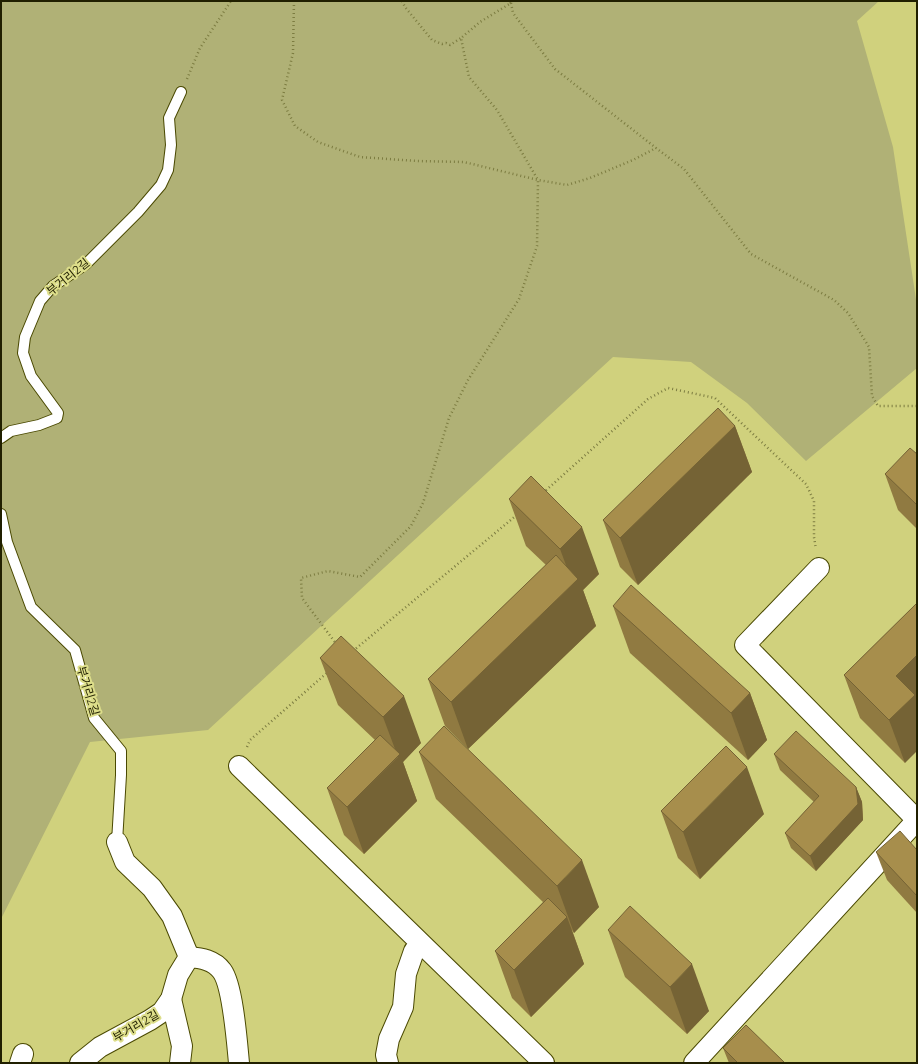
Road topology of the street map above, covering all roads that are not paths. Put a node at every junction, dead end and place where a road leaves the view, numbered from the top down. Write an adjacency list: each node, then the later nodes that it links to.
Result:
1 (181, 92): 2 (lane, 부거리2길)
2 (1, 438)
3 (1, 514): 7 (lane, 부거리2길)
4 (818, 568): 6 (street)
5 (239, 766): 15 (street)
6 (917, 820): 16 (street)
7 (117, 842): 9 (street, 부거리2길)
8 (414, 951): 14 (street)
9 (189, 957): 10 (street, 부거리2길); 13 (street)
10 (171, 999): 11 (street, 부거리2길); 12 (street)
11 (80, 1063)
12 (180, 1063)
13 (240, 1063)
14 (388, 1063)
15 (544, 1063)
16 (694, 1063)

